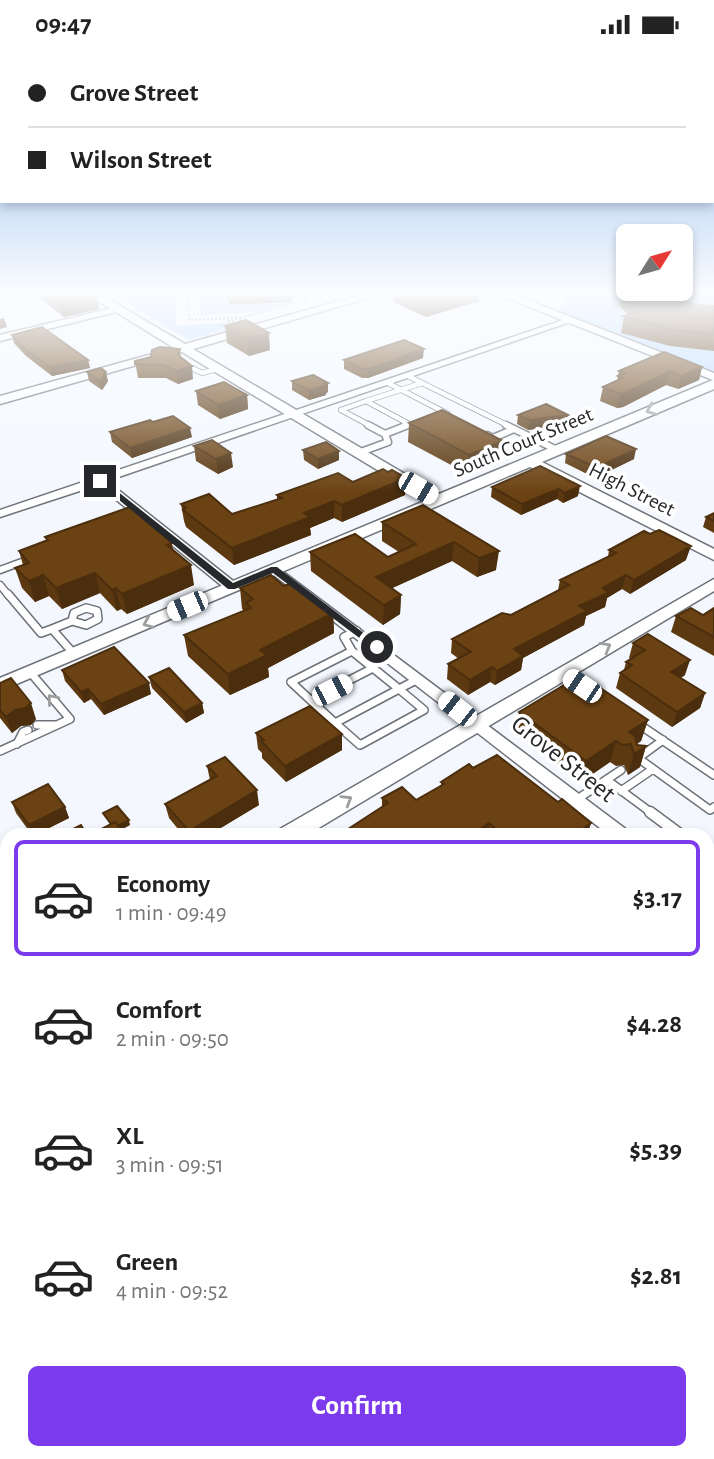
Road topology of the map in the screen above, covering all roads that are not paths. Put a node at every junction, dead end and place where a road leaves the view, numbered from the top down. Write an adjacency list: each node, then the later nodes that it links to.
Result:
1 (144, 360): 5 (street)
2 (201, 360): 8 (street)
3 (455, 360): 9 (street)
4 (669, 360): 10 (street)
5 (129, 364): 6 (lane); 15 (street)
6 (150, 365)
7 (192, 368): 8 (lane)
8 (217, 369): 18 (street)
9 (408, 376): 11 (street); 12 (lane)
10 (714, 377)
11 (388, 383): 14 (lane); 18 (street)
12 (422, 383): 14 (lane); 21 (lane)
13 (714, 384): 24 (street, South Court Street, one-way to 24)
14 (401, 389): 16 (lane); 17 (lane)
15 (0, 400)
16 (366, 401): 23 (lane); 23 (lane)
17 (443, 412): 19 (lane); 20 (lane)
18 (294, 415): 25 (street); 27 (street)
19 (432, 415)
20 (453, 417)
21 (514, 429): 22 (lane); 24 (lane)
22 (483, 433)
23 (385, 434): 25 (lane)
24 (557, 450): 26 (street, South Court Street)
25 (358, 453): 28 (street)
26 (530, 461): 28 (street, South Court Street); 32 (street, High Street)
27 (100, 481): 29 (street); 30 (street)
28 (438, 500): 35 (street, South Court Street)
29 (0, 515)
30 (145, 517): 31 (lane); 38 (street)
31 (132, 522)
32 (714, 555)
33 (36, 557): 34 (lane)
34 (0, 569)
35 (274, 569): 38 (street, South Court Street); 42 (street, Grove Street)
36 (714, 584): 53 (street, one-way to 36)
37 (0, 585): 39 (lane)
38 (232, 587): 44 (street, South Court Street, one-way to 44)
39 (3, 594): 41 (lane)
40 (72, 621): 41 (lane)
41 (52, 629): 44 (lane)
42 (357, 631): 43 (lane); 47 (street, Grove Street)
43 (352, 651): 45 (lane); 50 (lane)
44 (74, 654): 46 (street, South Court Street)
45 (373, 669): 49 (lane); 50 (lane)
46 (30, 672): 48 (street, South Court Street); 55 (lane, one-way to 46)
47 (418, 679): 49 (lane); 53 (street, Grove Street)
48 (0, 685)
49 (399, 689): 52 (lane); 52 (lane)
50 (311, 701): 52 (lane)
51 (629, 718): 57 (lane)
52 (335, 723)
53 (476, 723): 65 (street, Grove Street); 67 (street, one-way to 53)
54 (37, 725): 55 (lane)
55 (57, 725): 58 (lane)
56 (28, 730): 58 (lane)
57 (663, 740): 60 (lane); 62 (lane)
58 (18, 744): 59 (lane)
59 (0, 751)
60 (653, 769): 64 (lane); 66 (lane)
61 (621, 770): 63 (lane)
62 (714, 775)
63 (607, 780): 64 (lane); 65 (lane)
64 (621, 791): 69 (lane)
65 (576, 800): 68 (street, Grove Street)
66 (714, 807)
67 (300, 828)
68 (612, 828)
69 (671, 828)

